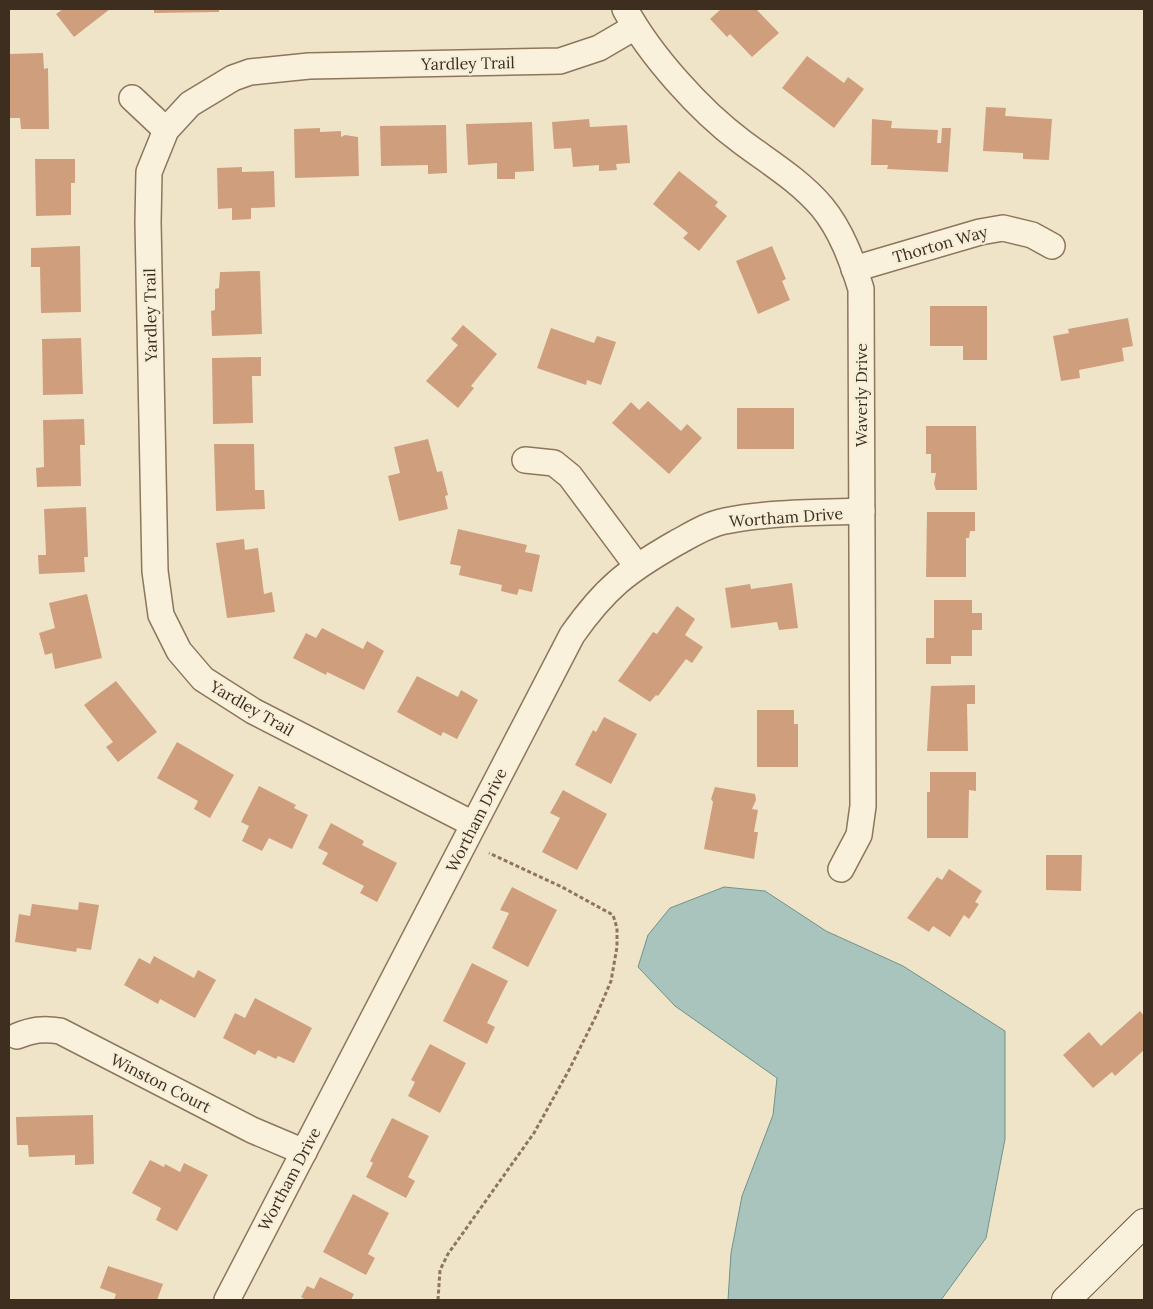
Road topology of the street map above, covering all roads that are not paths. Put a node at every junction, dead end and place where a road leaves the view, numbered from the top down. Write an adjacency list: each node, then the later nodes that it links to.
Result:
1 (630, 18): 3 (street, Yardley Trail); 5 (street, Waverly Drive)
2 (132, 98): 3 (street)
3 (166, 130): 9 (street, Yardley Trail)
4 (1052, 246): 5 (street, Thorton Way)
5 (854, 268): 7 (street, Waverly Drive)
6 (525, 460): 8 (street)
7 (862, 511): 8 (street, Wortham Drive); 10 (street, Waverly Drive)
8 (637, 566): 9 (street, Wortham Drive)
9 (473, 824): 12 (street, Wortham Drive)
10 (841, 869)
11 (17, 1036): 12 (street, Winston Court)
12 (304, 1152): 14 (street, Wortham Drive)
13 (1144, 1223): 15 (main road)
14 (227, 1300)
15 (1066, 1300)

